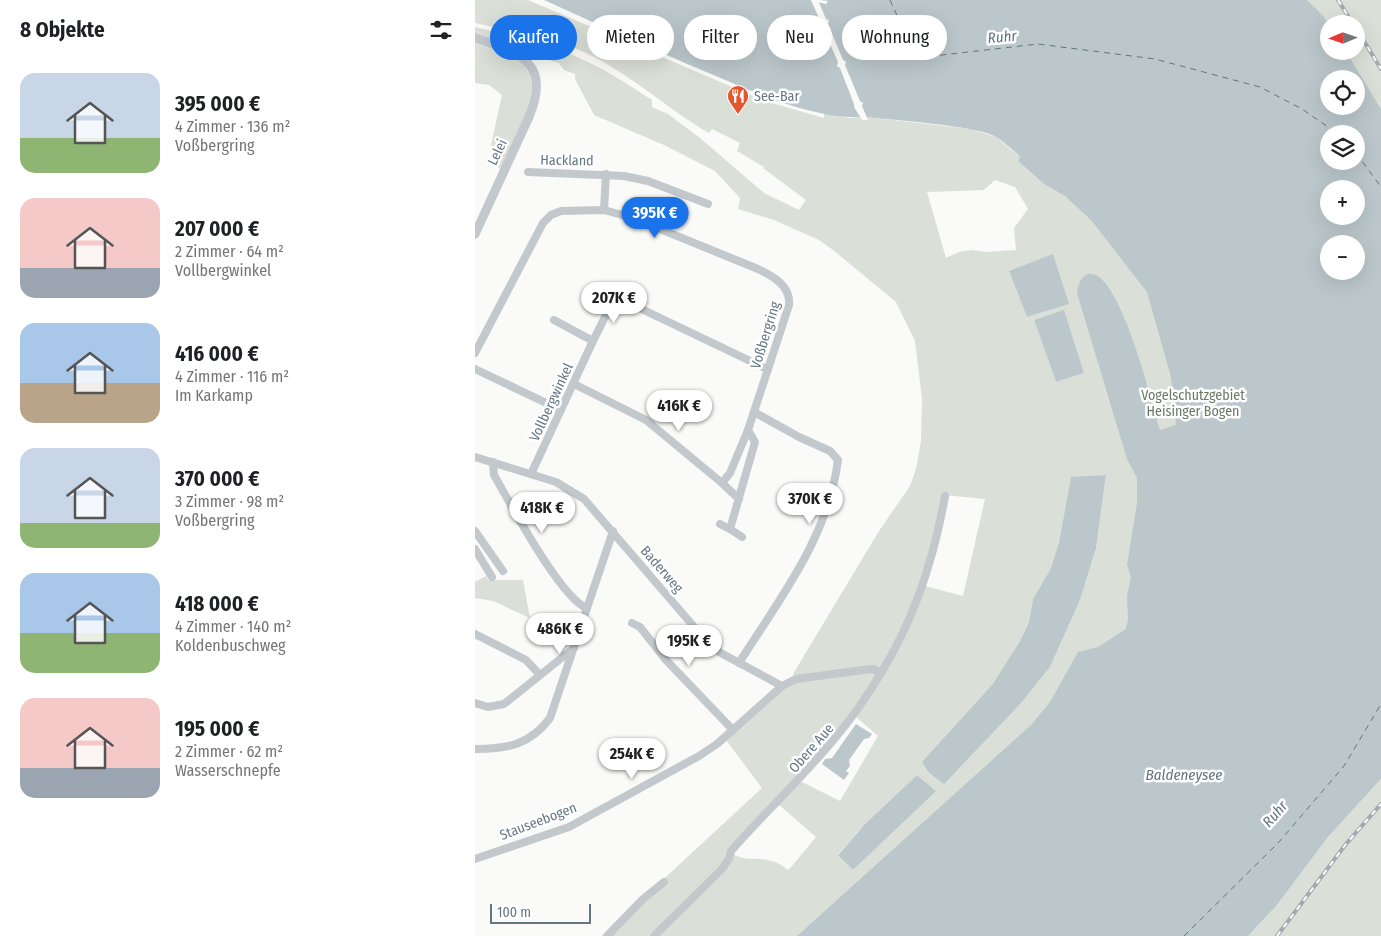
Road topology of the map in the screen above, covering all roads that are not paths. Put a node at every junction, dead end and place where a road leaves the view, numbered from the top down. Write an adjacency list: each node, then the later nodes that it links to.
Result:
1 (475, 38): 6 (street, Lelei)
2 (528, 172): 3 (street, Hackland)
3 (607, 174): 4 (street, Hackland); 5 (street, Hackland)
4 (709, 204)
5 (604, 210): 9 (street, Voßbergring); 11 (street, Voßbergring)
6 (475, 234)
7 (554, 320): 8 (street)
8 (593, 341): 11 (street, Vollbergwinkel); 12 (street, Vollbergwinkel)
9 (475, 353)
10 (475, 369): 13 (street)
11 (767, 369): 14 (street, Voßbergring)
12 (574, 384): 13 (street, Vollbergwinkel); 19 (street)
13 (561, 410): 18 (street, Vollbergwinkel)
14 (754, 412): 15 (street, Voßbergring); 34 (street)
15 (748, 430): 19 (street, Voßbergring); 21 (street)
16 (475, 457): 17 (street, Baderweg)
17 (493, 462): 18 (street, Baderweg); 30 (street)
18 (531, 474): 25 (street, Baderweg)
19 (722, 482): 21 (street)
20 (945, 496): 35 (street, Obere Aue)
21 (739, 499): 23 (street)
22 (720, 524): 23 (street)
23 (730, 529): 26 (street)
24 (475, 531): 28 (street)
25 (613, 531): 30 (street); 34 (street, Baderweg)
26 (742, 536)
27 (475, 549): 29 (street)
28 (503, 570)
29 (492, 577)
30 (587, 608): 33 (street)
31 (631, 623): 39 (street)
32 (475, 634): 36 (street)
33 (574, 648): 36 (street); 40 (street)
34 (739, 664): 37 (street, Baderweg)
35 (881, 673): 37 (street); 44 (street, Obere Aue)
36 (540, 675): 38 (street)
37 (782, 686): 39 (street, Stauseebogen)
38 (475, 703)
39 (733, 730): 41 (street, Stauseebogen)
40 (475, 749)
41 (475, 859)
42 (664, 882): 43 (street)
43 (607, 936)
44 (654, 936)

